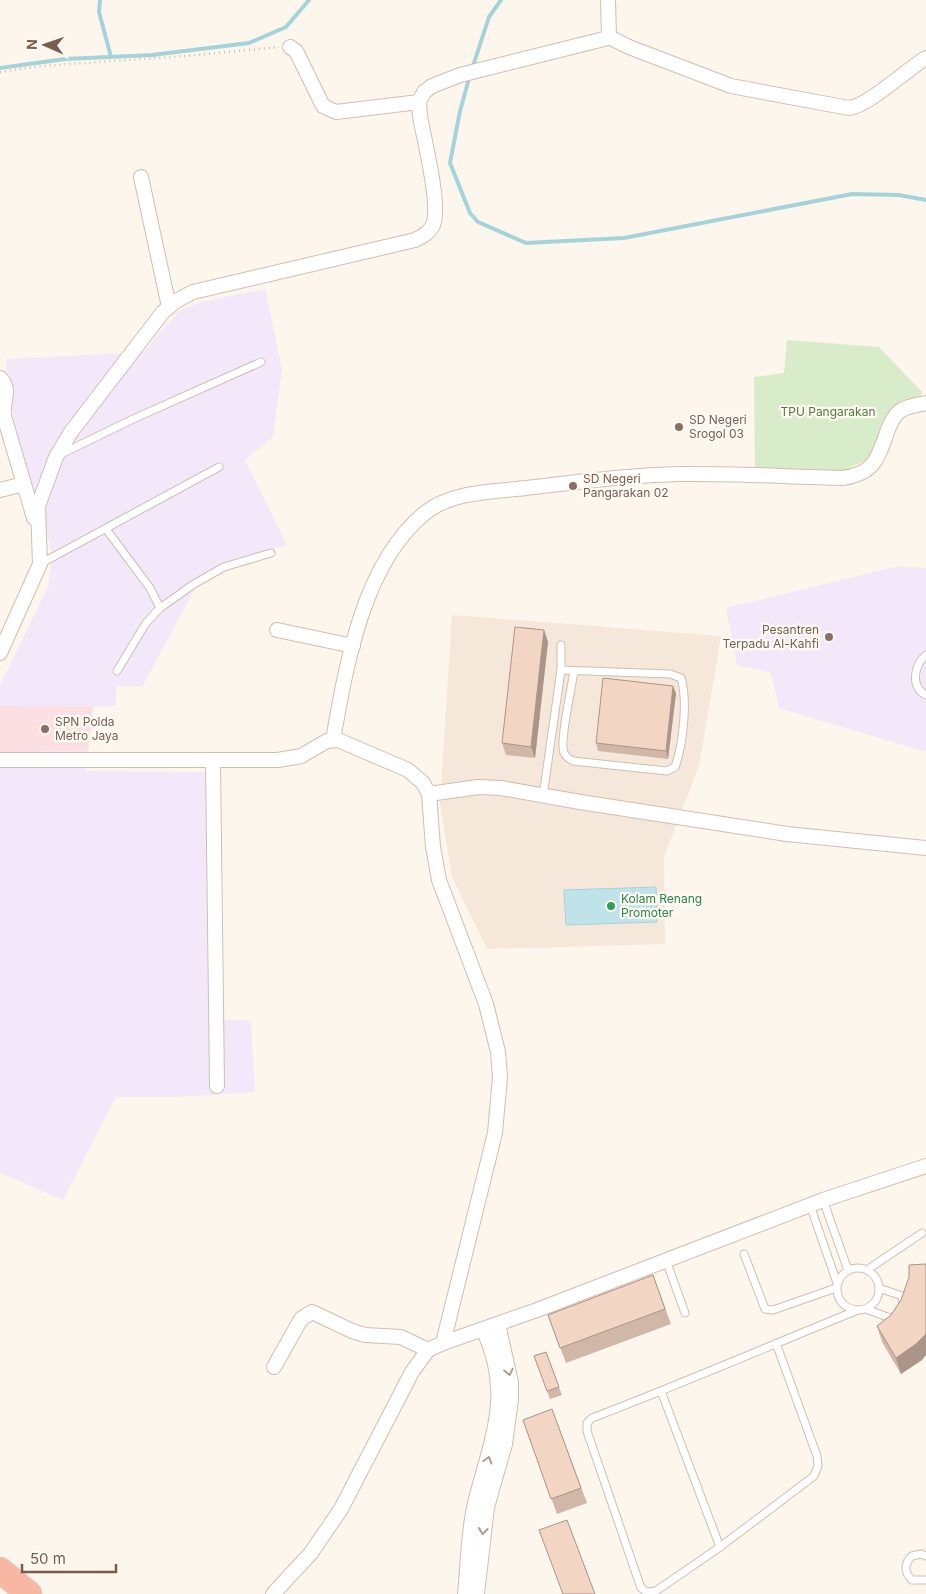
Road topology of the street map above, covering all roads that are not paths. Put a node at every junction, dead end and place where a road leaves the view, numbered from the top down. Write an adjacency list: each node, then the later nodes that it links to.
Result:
1 (608, 0): 2 (street)
2 (609, 37): 4 (street); 5 (street)
3 (290, 47): 5 (street)
4 (926, 58)
5 (419, 102): 7 (street)
6 (141, 177): 7 (street)
7 (169, 307): 11 (street)
8 (261, 362): 11 (lane)
9 (0, 378): 13 (street)
10 (926, 403): 23 (street)
11 (56, 457): 16 (street)
12 (220, 466): 15 (lane)
13 (24, 484): 14 (street); 16 (street)
14 (0, 490)
15 (106, 528): 18 (lane); 19 (lane)
16 (37, 529): 18 (street)
17 (271, 553): 19 (lane)
18 (40, 564): 21 (street)
19 (160, 608): 27 (lane)
20 (277, 630): 23 (street)
21 (4, 633): 24 (street)
22 (561, 645): 26 (lane)
23 (354, 646): 30 (street)
24 (0, 654)
25 (926, 655): 29 (lane)
26 (561, 670): 28 (lane); 34 (lane)
27 (117, 671)
28 (574, 671): 28 (lane)
29 (926, 695)
30 (332, 740): 32 (street); 33 (street)
31 (0, 760): 32 (street)
32 (213, 762): 36 (street)
33 (429, 794): 34 (street); 50 (street)
34 (543, 796): 35 (street)
35 (926, 848)
36 (217, 1086)
37 (926, 1166): 38 (street)
38 (817, 1202): 41 (street); 42 (lane); 44 (lane)
39 (922, 1233): 43 (lane)
40 (744, 1254): 44 (lane)
41 (666, 1260): 47 (lane); 48 (street)
42 (848, 1270): 43 (lane); 44 (lane)
43 (867, 1270): 45 (lane)
44 (837, 1285): 46 (lane)
45 (878, 1288): 46 (lane); 46 (lane)
46 (862, 1309): 51 (lane)
47 (685, 1313)
48 (498, 1324): 49 (street); 55 (street, one-way to 55)
49 (483, 1329): 50 (street); 55 (street, one-way to 49)
50 (443, 1343): 52 (street)
51 (776, 1343): 54 (lane); 56 (lane)
52 (428, 1350): 53 (street); 61 (street)
53 (274, 1367)
54 (661, 1391): 56 (lane); 56 (lane)
55 (481, 1505): 62 (street); 63 (street, one-way to 63)
56 (720, 1547)
57 (926, 1556): 59 (lane)
58 (0, 1570): 60 (highway)
59 (926, 1580)
60 (29, 1594)
61 (273, 1594)
62 (465, 1594)
63 (477, 1594)

